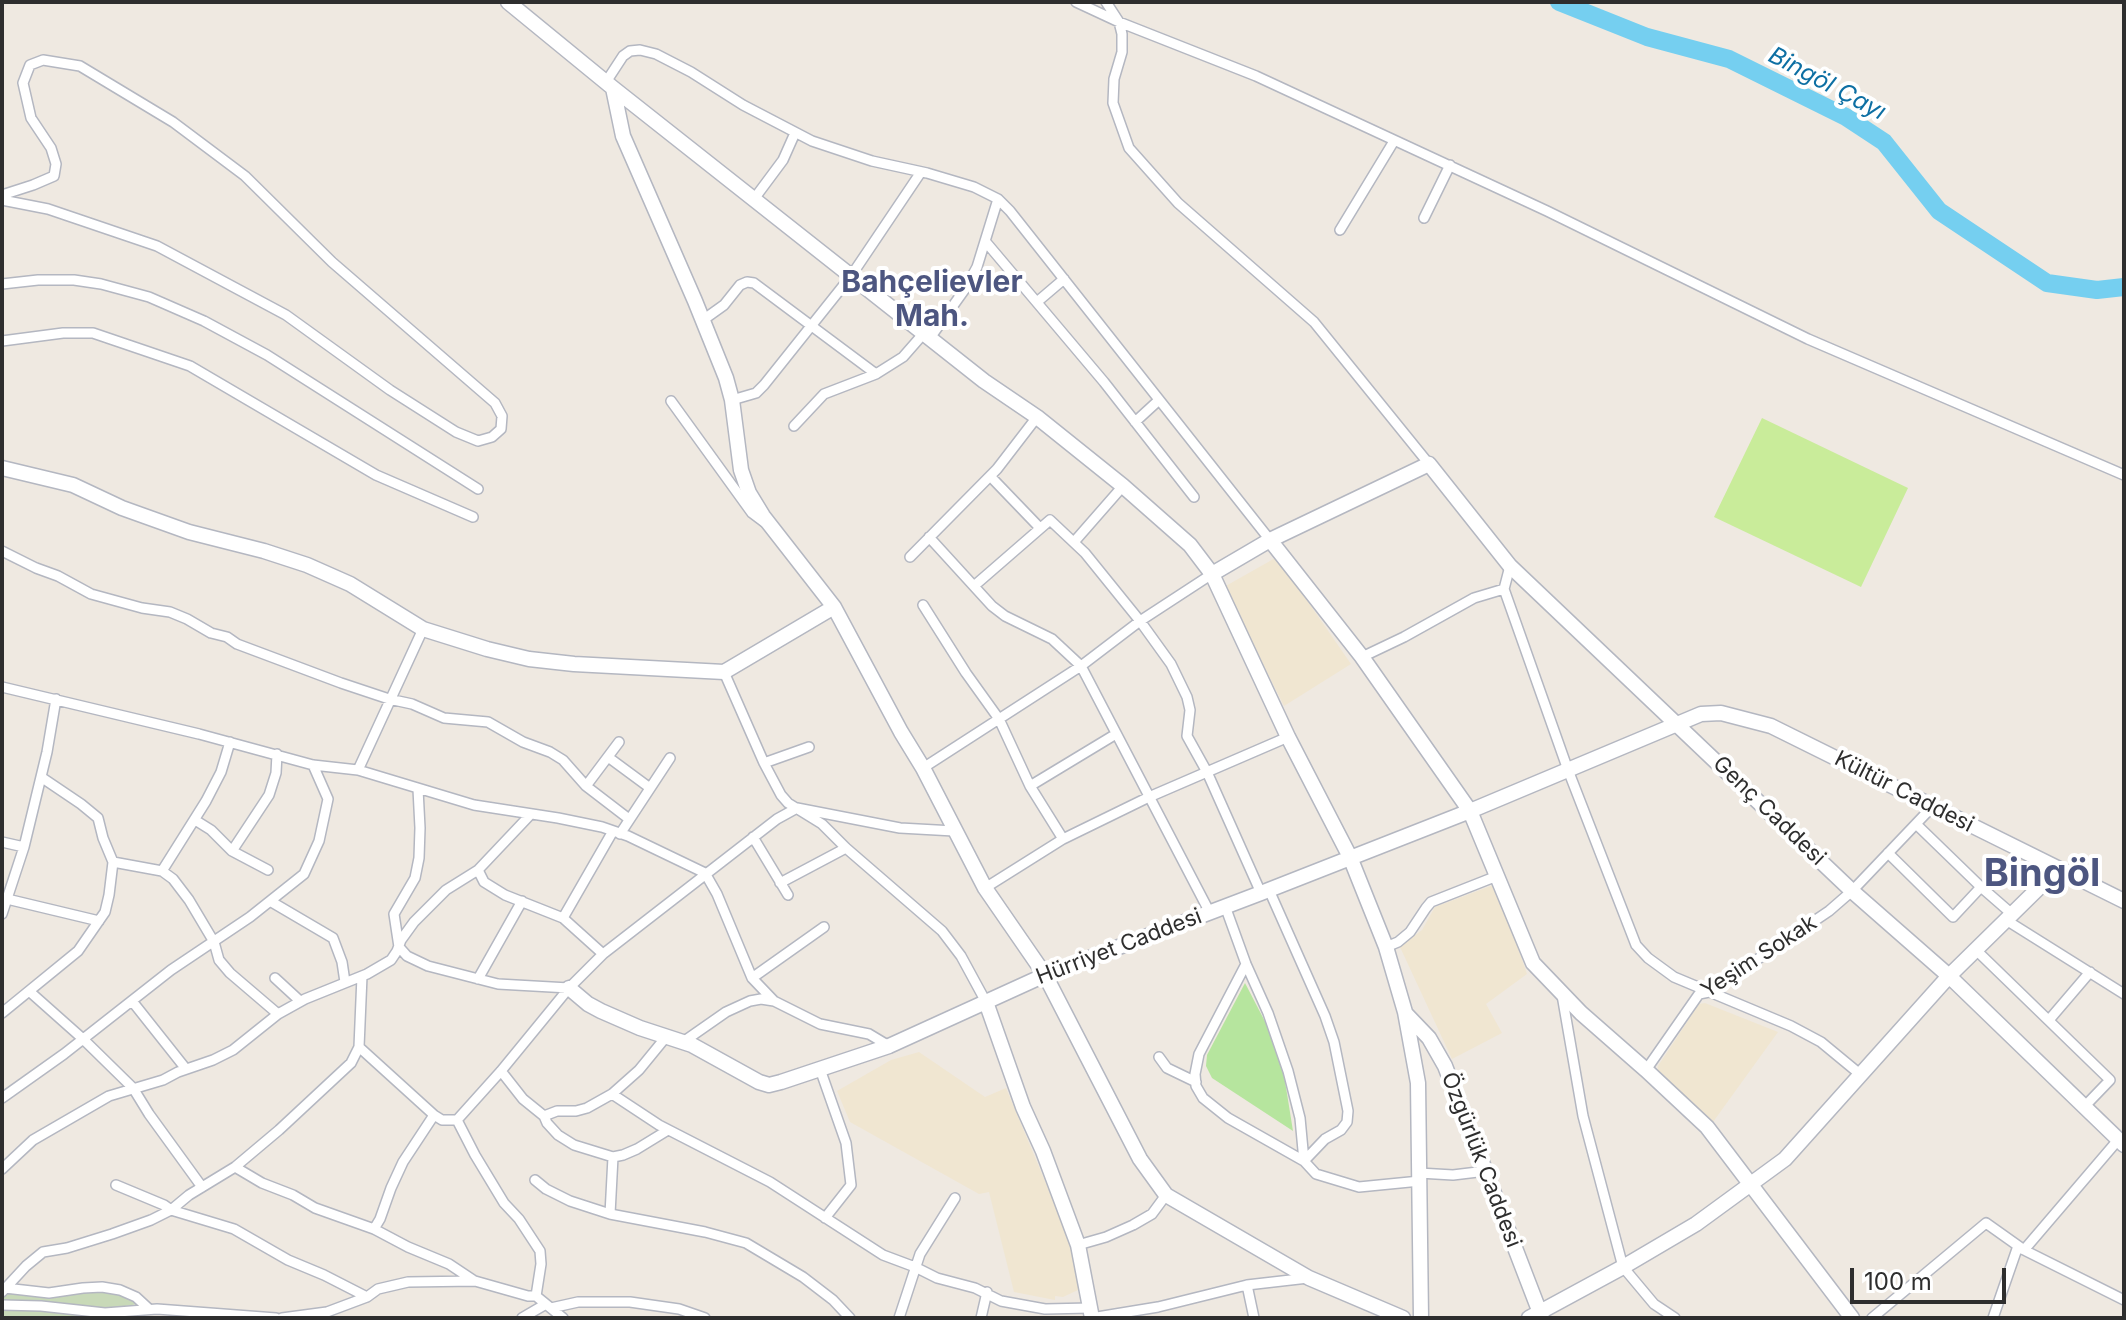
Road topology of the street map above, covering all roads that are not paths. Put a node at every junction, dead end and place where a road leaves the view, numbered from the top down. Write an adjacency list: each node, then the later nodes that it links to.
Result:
1 (508, 2): 5 (street)
2 (1076, 2): 4 (street)
3 (1106, 2): 4 (street)
4 (1119, 22): 7 (street); 31 (street)
5 (610, 85): 6 (street); 11 (street); 20 (street)
6 (795, 133): 9 (street); 11 (street)
7 (1394, 141): 8 (street); 14 (street)
8 (1450, 165): 13 (street); 33 (street)
9 (921, 172): 12 (street); 16 (street)
10 (2, 197): 10 (street)
11 (754, 199): 16 (street)
12 (998, 199): 15 (street); 17 (street)
13 (1424, 218)
14 (1340, 230)
15 (985, 241): 19 (street); 22 (street)
16 (851, 276): 21 (street); 22 (street)
17 (1064, 279): 19 (street); 26 (street)
18 (2, 284): 36 (street)
19 (1037, 302): 29 (street)
20 (703, 320): 21 (street); 25 (street)
21 (810, 326): 24 (street); 25 (street)
22 (927, 336): 24 (street); 28 (street)
23 (2, 341): 38 (street)
24 (876, 374): 30 (street)
25 (732, 400): 39 (street)
26 (1159, 400): 29 (street); 42 (street)
27 (671, 401): 39 (street)
28 (1037, 417): 34 (street); 35 (street)
29 (1135, 422): 37 (street)
30 (794, 426)
31 (1429, 464): 42 (street); 46 (street, Genç Caddesi)
32 (2, 468): 53 (street)
33 (2124, 475)
34 (990, 476): 40 (street); 41 (street)
35 (1123, 486): 43 (street); 47 (street)
36 (478, 489)
37 (1194, 497)
38 (473, 517)
39 (772, 527): 51 (street)
40 (1040, 528): 43 (street); 48 (street)
41 (929, 537): 45 (street); 48 (street)
42 (1270, 540): 47 (street); 54 (street)
43 (1074, 542): 52 (street)
44 (2, 551): 59 (street)
45 (910, 557)
46 (1510, 566): 49 (street); 61 (street, Genç Caddesi)
47 (1212, 574): 52 (street); 63 (street)
48 (974, 586): 55 (street)
49 (1504, 589): 54 (street); 74 (street)
50 (923, 605): 60 (street)
51 (834, 607): 56 (street); 72 (street)
52 (1140, 621): 55 (street); 75 (street)
53 (423, 629): 56 (street); 59 (street)
54 (1362, 657): 84 (street)
55 (1081, 666): 60 (street); 62 (street)
56 (724, 672): 70 (street)
57 (2, 687): 58 (street)
58 (56, 699): 64 (street); 76 (street)
59 (389, 699): 73 (street); 77 (street)
60 (999, 719): 72 (street); 78 (street)
61 (1677, 724): 74 (street, Hürriyet Caddesi); 82 (street, Kültür Caddesi); 109 (street, Genç Caddesi)
62 (1116, 734): 78 (street); 81 (street)
63 (1288, 737): 75 (street); 98 (street)
64 (230, 742): 67 (street); 87 (street)
65 (619, 742): 68 (street)
66 (809, 747): 70 (street)
67 (277, 754): 71 (street); 96 (street)
68 (608, 757): 77 (street); 79 (street)
69 (670, 758): 79 (street)
70 (764, 763): 83 (street)
71 (313, 765): 73 (street); 113 (street)
72 (923, 768): 89 (street)
73 (358, 770): 80 (street)
74 (1568, 770): 84 (street, Hürriyet Caddesi); 141 (street)
75 (1207, 772): 81 (street); 110 (street)
76 (41, 777): 94 (street); 99 (street)
77 (586, 786): 86 (street)
78 (1030, 786): 92 (street)
79 (650, 788): 86 (street)
80 (418, 789): 85 (street); 124 (street)
81 (1149, 797): 92 (street); 117 (street)
82 (1933, 806): 88 (street, Yeşim Sokak); 100 (street, Kültür Caddesi)
83 (797, 808): 89 (street); 91 (street); 95 (street)
84 (1470, 811): 98 (street, Hürriyet Caddesi); 105 (street)
85 (531, 814): 90 (street); 102 (street)
86 (629, 819): 90 (street)
87 (195, 820): 96 (street); 103 (street)
88 (1916, 824): 97 (street, Yeşim Sokak); 107 (street)
89 (954, 831): 108 (street)
90 (616, 832): 104 (street); 120 (street)
91 (753, 837): 104 (street); 106 (street)
92 (1063, 839): 108 (street)
93 (2, 842): 94 (street)
94 (24, 847): 112 (street)
95 (846, 848): 106 (street); 145 (street)
96 (232, 851): 101 (street)
97 (1888, 853): 107 (street); 109 (street, Yeşim Sokak)
98 (1350, 857): 110 (street, Hürriyet Caddesi); 125 (street)
99 (113, 862): 103 (street); 121 (street)
100 (2058, 869): 115 (street, Kültür Caddesi); 119 (street)
101 (268, 870)
102 (478, 870): 114 (street); 124 (street)
103 (162, 871): 123 (street)
104 (705, 873): 127 (street); 134 (street)
105 (1497, 876): 125 (street); 140 (street)
106 (780, 883): 111 (street)
107 (1981, 887): 119 (street)
108 (985, 888): 130 (street)
109 (1852, 891): 132 (street, Genç Caddesi); 141 (street, Yeşim Sokak)
110 (1265, 892): 116 (street, Hürriyet Caddesi); 172 (street)
111 (788, 895)
112 (7, 899): 118 (street); 121 (street)
113 (270, 901): 123 (street); 136 (street)
114 (522, 901): 120 (street); 135 (street)
115 (2124, 901)
116 (1225, 906): 117 (street, Hürriyet Caddesi); 128 (street)
117 (1209, 911): 130 (street, Hürriyet Caddesi)
118 (2, 914)
119 (2009, 917): 126 (street); 129 (street)
120 (563, 918): 127 (street)
121 (99, 921): 139 (street)
122 (824, 927): 134 (street)
123 (214, 942): 142 (street); 148 (street)
124 (399, 947): 131 (street); 135 (street)
125 (1386, 947): 146 (street)
126 (1976, 950): 132 (street); 149 (street)
127 (603, 954): 137 (street)
128 (1246, 964): 161 (street); 172 (street)
129 (2090, 972): 138 (street); 149 (street)
130 (1045, 975): 145 (street, Hürriyet Caddesi); 181 (street)
131 (362, 976): 136 (street); 154 (street)
132 (1949, 976): 160 (street); 165 (street, Genç Caddesi)
133 (275, 978): 143 (street)
134 (752, 978): 144 (street)
135 (478, 979): 137 (street)
136 (345, 982): 143 (street)
137 (569, 988): 150 (street, Hürriyet Caddesi); 159 (street)
138 (2122, 989)
139 (29, 991): 147 (street); 151 (street)
140 (1561, 992): 158 (street); 190 (street)
141 (1709, 992): 158 (street, Yeşim Sokak); 160 (street)
142 (132, 1001): 151 (street); 156 (street)
143 (300, 1001): 148 (street)
144 (774, 1001): 152 (street); 153 (street)
145 (986, 1002): 153 (street, Hürriyet Caddesi); 187 (street)
146 (1405, 1012): 175 (street, Özgürlük Caddesi); 176 (street)
147 (2, 1013)
148 (278, 1014): 156 (street)
149 (2049, 1020): 165 (street)
150 (666, 1037): 152 (street, Hürriyet Caddesi); 163 (street)
151 (83, 1039): 162 (street); 164 (street)
152 (683, 1042): 157 (street, Hürriyet Caddesi)
153 (889, 1046): 157 (street, Hürriyet Caddesi)
154 (359, 1047): 166 (street); 173 (street)
155 (1159, 1057): 161 (street)
156 (186, 1069): 162 (street)
157 (820, 1069): 185 (street)
158 (1646, 1070): 178 (street)
159 (501, 1071): 167 (street); 168 (street)
160 (1861, 1075): 178 (street)
161 (1196, 1082): 172 (street)
162 (133, 1088): 174 (street); 180 (street)
163 (612, 1094): 167 (street); 169 (street)
164 (2, 1098)
165 (2084, 1107): 170 (street, Genç Caddesi)
166 (434, 1115): 168 (street); 186 (street)
167 (544, 1116): 171 (street)
168 (457, 1120): 196 (street)
169 (668, 1130): 171 (street); 185 (street)
170 (2121, 1142): 188 (street)
171 (613, 1157): 184 (street)
172 (1304, 1161): 176 (street)
173 (235, 1167): 180 (street); 186 (street)
174 (2, 1169)
175 (1486, 1171): 176 (street); 205 (street, Özgürlük Caddesi)
176 (1420, 1177): 216 (street)
177 (535, 1180): 184 (street)
178 (1751, 1184): 190 (street); 218 (street)
179 (116, 1185): 183 (street)
180 (202, 1187): 183 (street)
181 (1166, 1195): 187 (street); 191 (street)
182 (955, 1198): 189 (street)
183 (171, 1210): 194 (street); 197 (street)
184 (610, 1214): 210 (street)
185 (825, 1218): 189 (street)
186 (374, 1229): 192 (street)
187 (1078, 1245): 204 (street)
188 (2021, 1248): 198 (street); 219 (street); 220 (street)
189 (915, 1267): 195 (street); 211 (street)
190 (1623, 1267): 205 (street); 217 (street)
191 (1309, 1278): 193 (street); 202 (street)
192 (475, 1281): 196 (street); 197 (street)
193 (1247, 1285): 204 (street); 213 (street)
194 (3, 1289): 201 (street)
195 (987, 1292): 204 (street); 212 (street)
196 (536, 1296): 200 (street)
197 (367, 1297): 206 (street)
198 (2124, 1300)
199 (2, 1305): 201 (street)
200 (548, 1306): 207 (street); 208 (street); 209 (street)
201 (149, 1309): 203 (street)
202 (1388, 1312): 214 (street); 215 (street)
203 (174, 1314): 206 (street)
204 (1091, 1315)
205 (1537, 1316)
206 (279, 1318)
207 (522, 1318)
208 (563, 1318)
209 (705, 1318)
210 (850, 1318)
211 (899, 1318)
212 (981, 1318)
213 (1254, 1318)
214 (1371, 1318)
215 (1403, 1318)
216 (1421, 1318)
217 (1675, 1318)
218 (1852, 1318)
219 (1872, 1318)
220 (1993, 1318)

